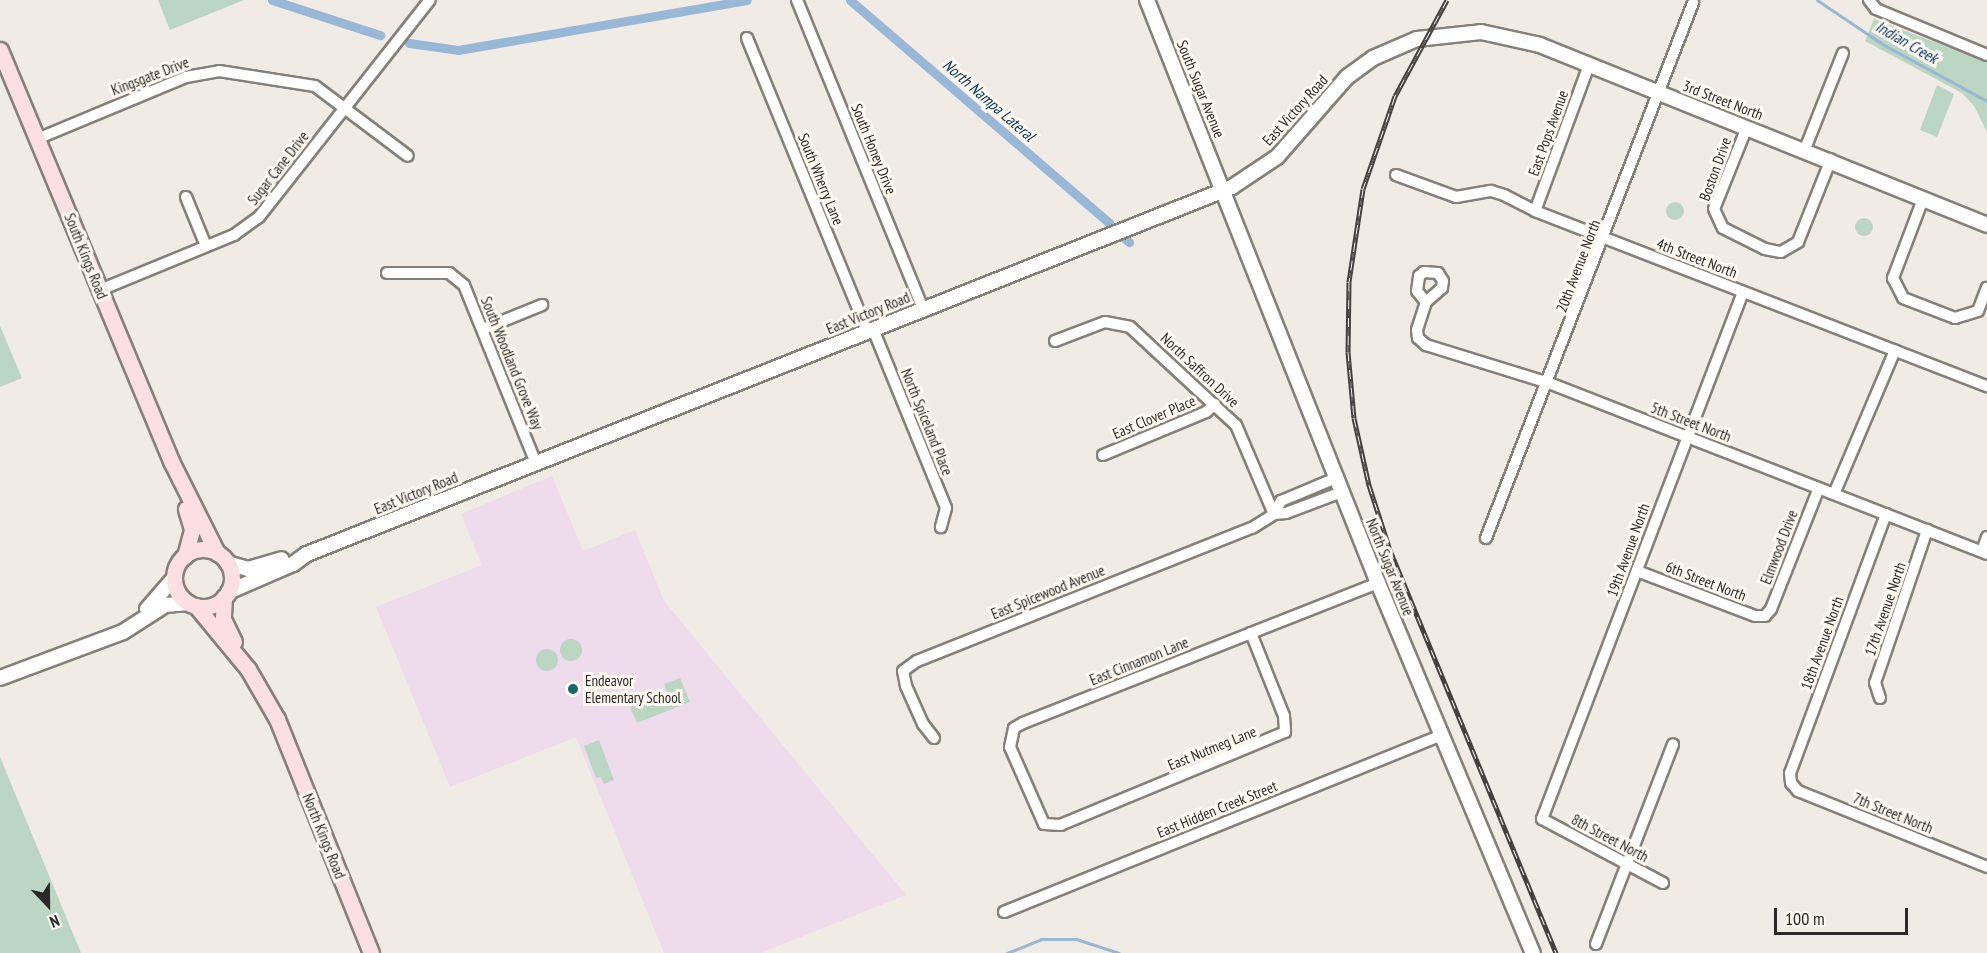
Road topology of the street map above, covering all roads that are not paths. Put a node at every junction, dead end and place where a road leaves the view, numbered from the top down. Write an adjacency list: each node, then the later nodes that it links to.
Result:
1 (797, 0): 33 (street, South Honey Drive)
2 (1147, 0): 20 (street, South Sugar Avenue)
3 (1869, 1): 10 (street)
4 (422, 2): 13 (street, Sugar Cane Drive)
5 (1694, 3): 12 (street, 20th Avenue North)
6 (1440, 35): 11 (street, 3rd Street North); 20 (street, East Victory Road)
7 (747, 38): 35 (street, South Wherry Lane)
8 (0, 50): 15 (main road, South Kings Road)
9 (1843, 53): 16 (street)
10 (1987, 55)
11 (1589, 65): 12 (street, 3rd Street North); 23 (street, East Pops Avenue)
12 (1660, 93): 14 (street, 3rd Street North); 25 (street, 20th Avenue North)
13 (345, 106): 15 (street, Kingsgate Drive); 17 (street, Kingsgate Drive); 26 (street, Sugar Cane Drive)
14 (1747, 127): 16 (street, 3rd Street North); 18 (street, Boston Drive)
15 (37, 139): 29 (main road, South Kings Road)
16 (1805, 149): 18 (street, 3rd Street North)
17 (408, 156)
18 (1831, 159): 22 (street, 3rd Street North)
19 (1396, 175): 23 (street, 4th Street North)
20 (1224, 190): 33 (street, East Victory Road); 45 (street, North Sugar Avenue)
21 (186, 197): 26 (street)
22 (1923, 199): 24 (street, 3rd Street North); 28 (street)
23 (1535, 211): 25 (street, 4th Street North)
24 (1987, 225)
25 (1605, 238): 30 (street, 4th Street North); 38 (street, 20th Avenue North)
26 (206, 246): 29 (street, Sugar Cane Drive)
27 (387, 273): 34 (street, South Woodland Grove Way)
28 (1987, 288)
29 (100, 290): 43 (main road, South Kings Road)
30 (1743, 292): 37 (street, 4th Street North); 41 (street, 19th Avenue North)
31 (1426, 302): 38 (street, 5th Street North)
32 (542, 305): 34 (street)
33 (923, 309): 35 (street, East Victory Road)
34 (483, 329): 44 (street, South Woodland Grove Way)
35 (870, 330): 44 (street, East Victory Road); 51 (street, North Spiceland Place)
36 (1054, 341): 40 (street, North Saffron Drive)
37 (1895, 350): 39 (street, 4th Street North); 48 (street)
38 (1549, 383): 41 (street, 5th Street North); 54 (street, 20th Avenue North)
39 (1987, 386)
40 (1215, 404): 42 (street, East Clover Place); 49 (street, North Saffron Drive)
41 (1686, 436): 46 (street, 5th Street North); 59 (street, 19th Avenue North)
42 (1103, 455)
43 (171, 461): 57 (main road, South Kings Road); 58 (main road, South Kings Road)
44 (536, 463): 56 (street, East Victory Road)
45 (1336, 478): 47 (street, North Sugar Avenue); 49 (street, East Spicewood Avenue)
46 (1819, 488): 48 (street, 5th Street North); 64 (street, Elmwood Drive)
47 (1342, 492): 49 (street, East Spicewood Avenue); 61 (street, North Sugar Avenue)
48 (1834, 494): 50 (street, 5th Street North)
49 (1274, 514): 71 (street, East Spicewood Avenue)
50 (1886, 514): 52 (street, 5th Street North); 73 (street, 18th Avenue North)
51 (941, 526)
52 (1928, 530): 55 (street, 5th Street North); 68 (street, 17th Avenue North)
53 (1987, 537): 55 (street)
54 (1486, 538)
55 (1984, 553)
56 (308, 554): 58 (street, East Victory Road); 62 (street, East Victory Road)
57 (185, 555): 58 (main road); 60 (main road)
58 (222, 558): 62 (main road)
59 (1637, 571): 64 (street, 6th Street North); 74 (street, 19th Avenue North)
60 (174, 578): 63 (main road); 66 (street)
61 (1378, 583): 65 (street, East Cinnamon Lane); 70 (street, North Sugar Avenue)
62 (226, 595): 63 (main road); 69 (main road, North Kings Road)
63 (192, 604): 66 (street); 69 (main road, North Kings Road)
64 (1765, 616)
65 (1251, 633): 75 (street, East Nutmeg Lane); 75 (street, East Cinnamon Lane)
66 (99, 638): 67 (street)
67 (0, 678)
68 (1880, 698)
69 (277, 719): 81 (main road, North Kings Road)
70 (1442, 735): 79 (street, East Hidden Creek Street); 82 (street, North Sugar Avenue)
71 (934, 738)
72 (1673, 744): 76 (street)
73 (1791, 783): 77 (street, 7th Street North)
74 (1542, 819): 76 (street, 8th Street North)
75 (1049, 826)
76 (1627, 864): 78 (street, 8th Street North); 80 (street)
77 (1987, 867)
78 (1663, 883)
79 (1004, 912)
80 (1596, 944)
81 (371, 953)
82 (1533, 953)

